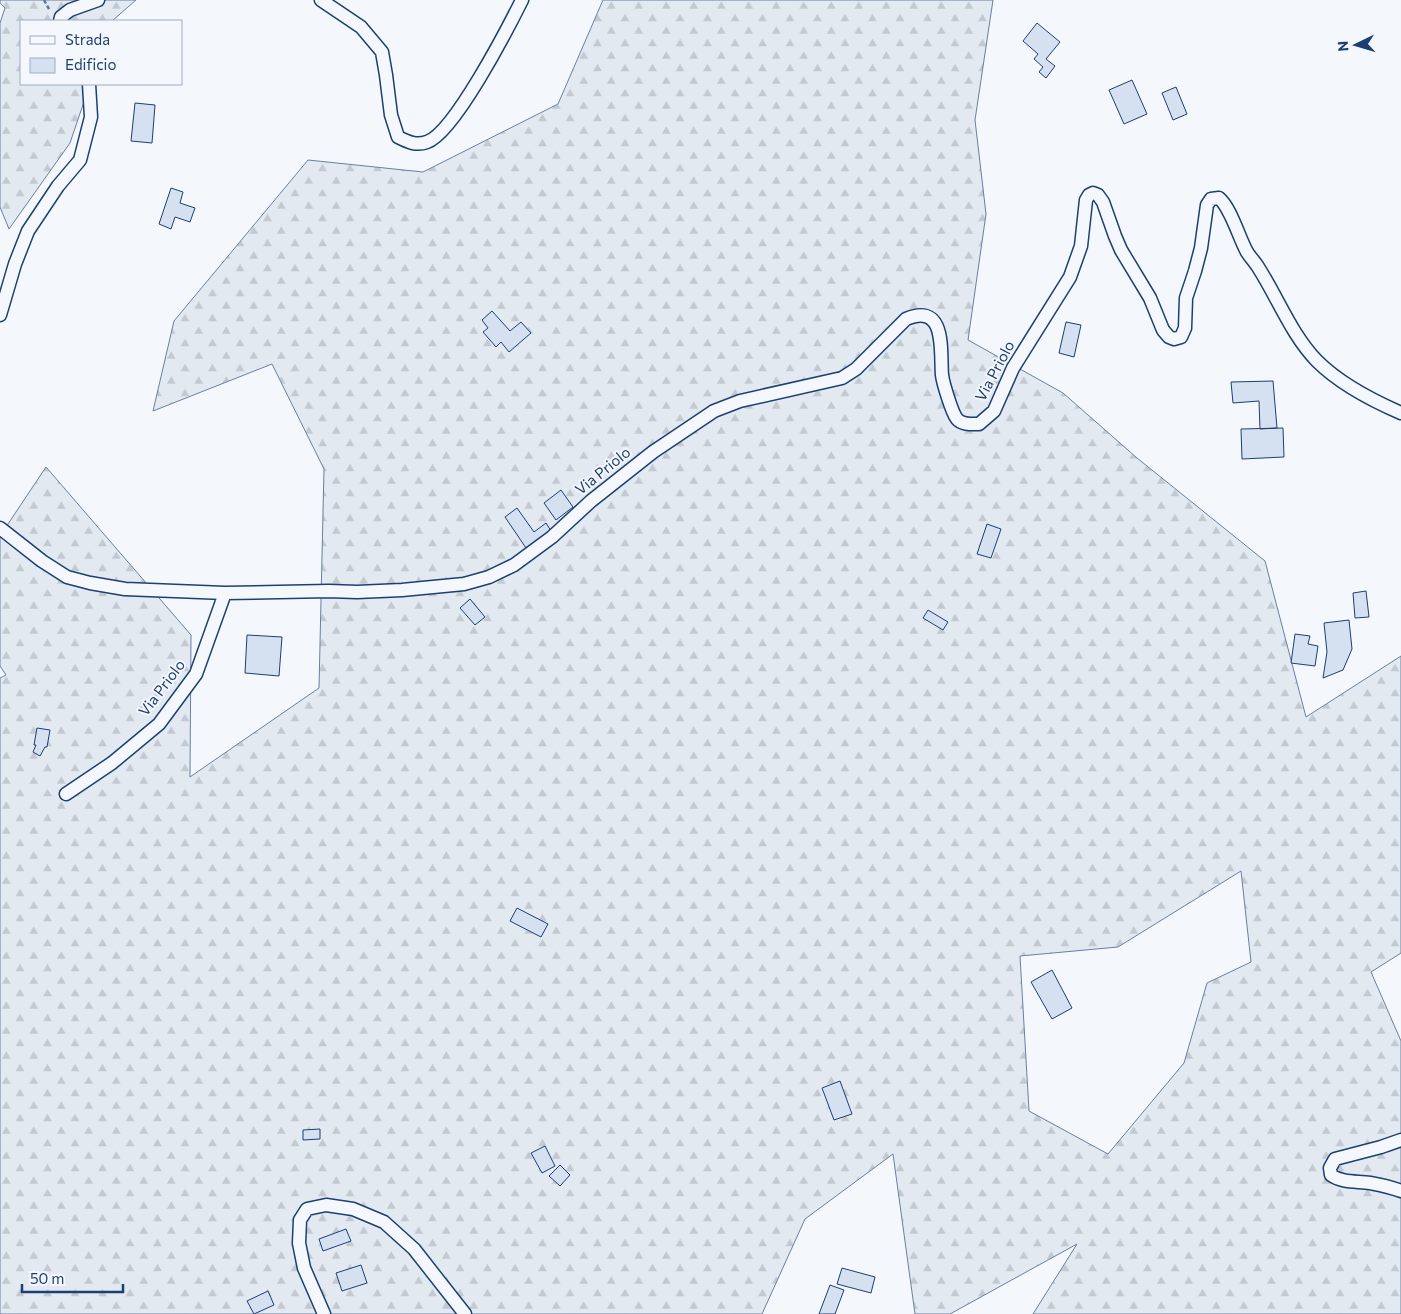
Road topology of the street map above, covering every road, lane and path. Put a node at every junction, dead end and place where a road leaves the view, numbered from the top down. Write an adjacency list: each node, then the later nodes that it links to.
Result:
1 (98, 0): 4 (street)
2 (321, 0): 3 (street)
3 (522, 0)
4 (60, 20)
5 (89, 85): 6 (street)
6 (0, 315)
7 (1401, 413): 9 (street, Via Priolo)
8 (0, 528): 9 (street, Via Priolo)
9 (225, 592): 10 (street, Via Priolo)
10 (66, 794)
11 (1401, 1140): 12 (street)
12 (1401, 1191)
13 (324, 1314): 14 (street)
14 (465, 1314)

